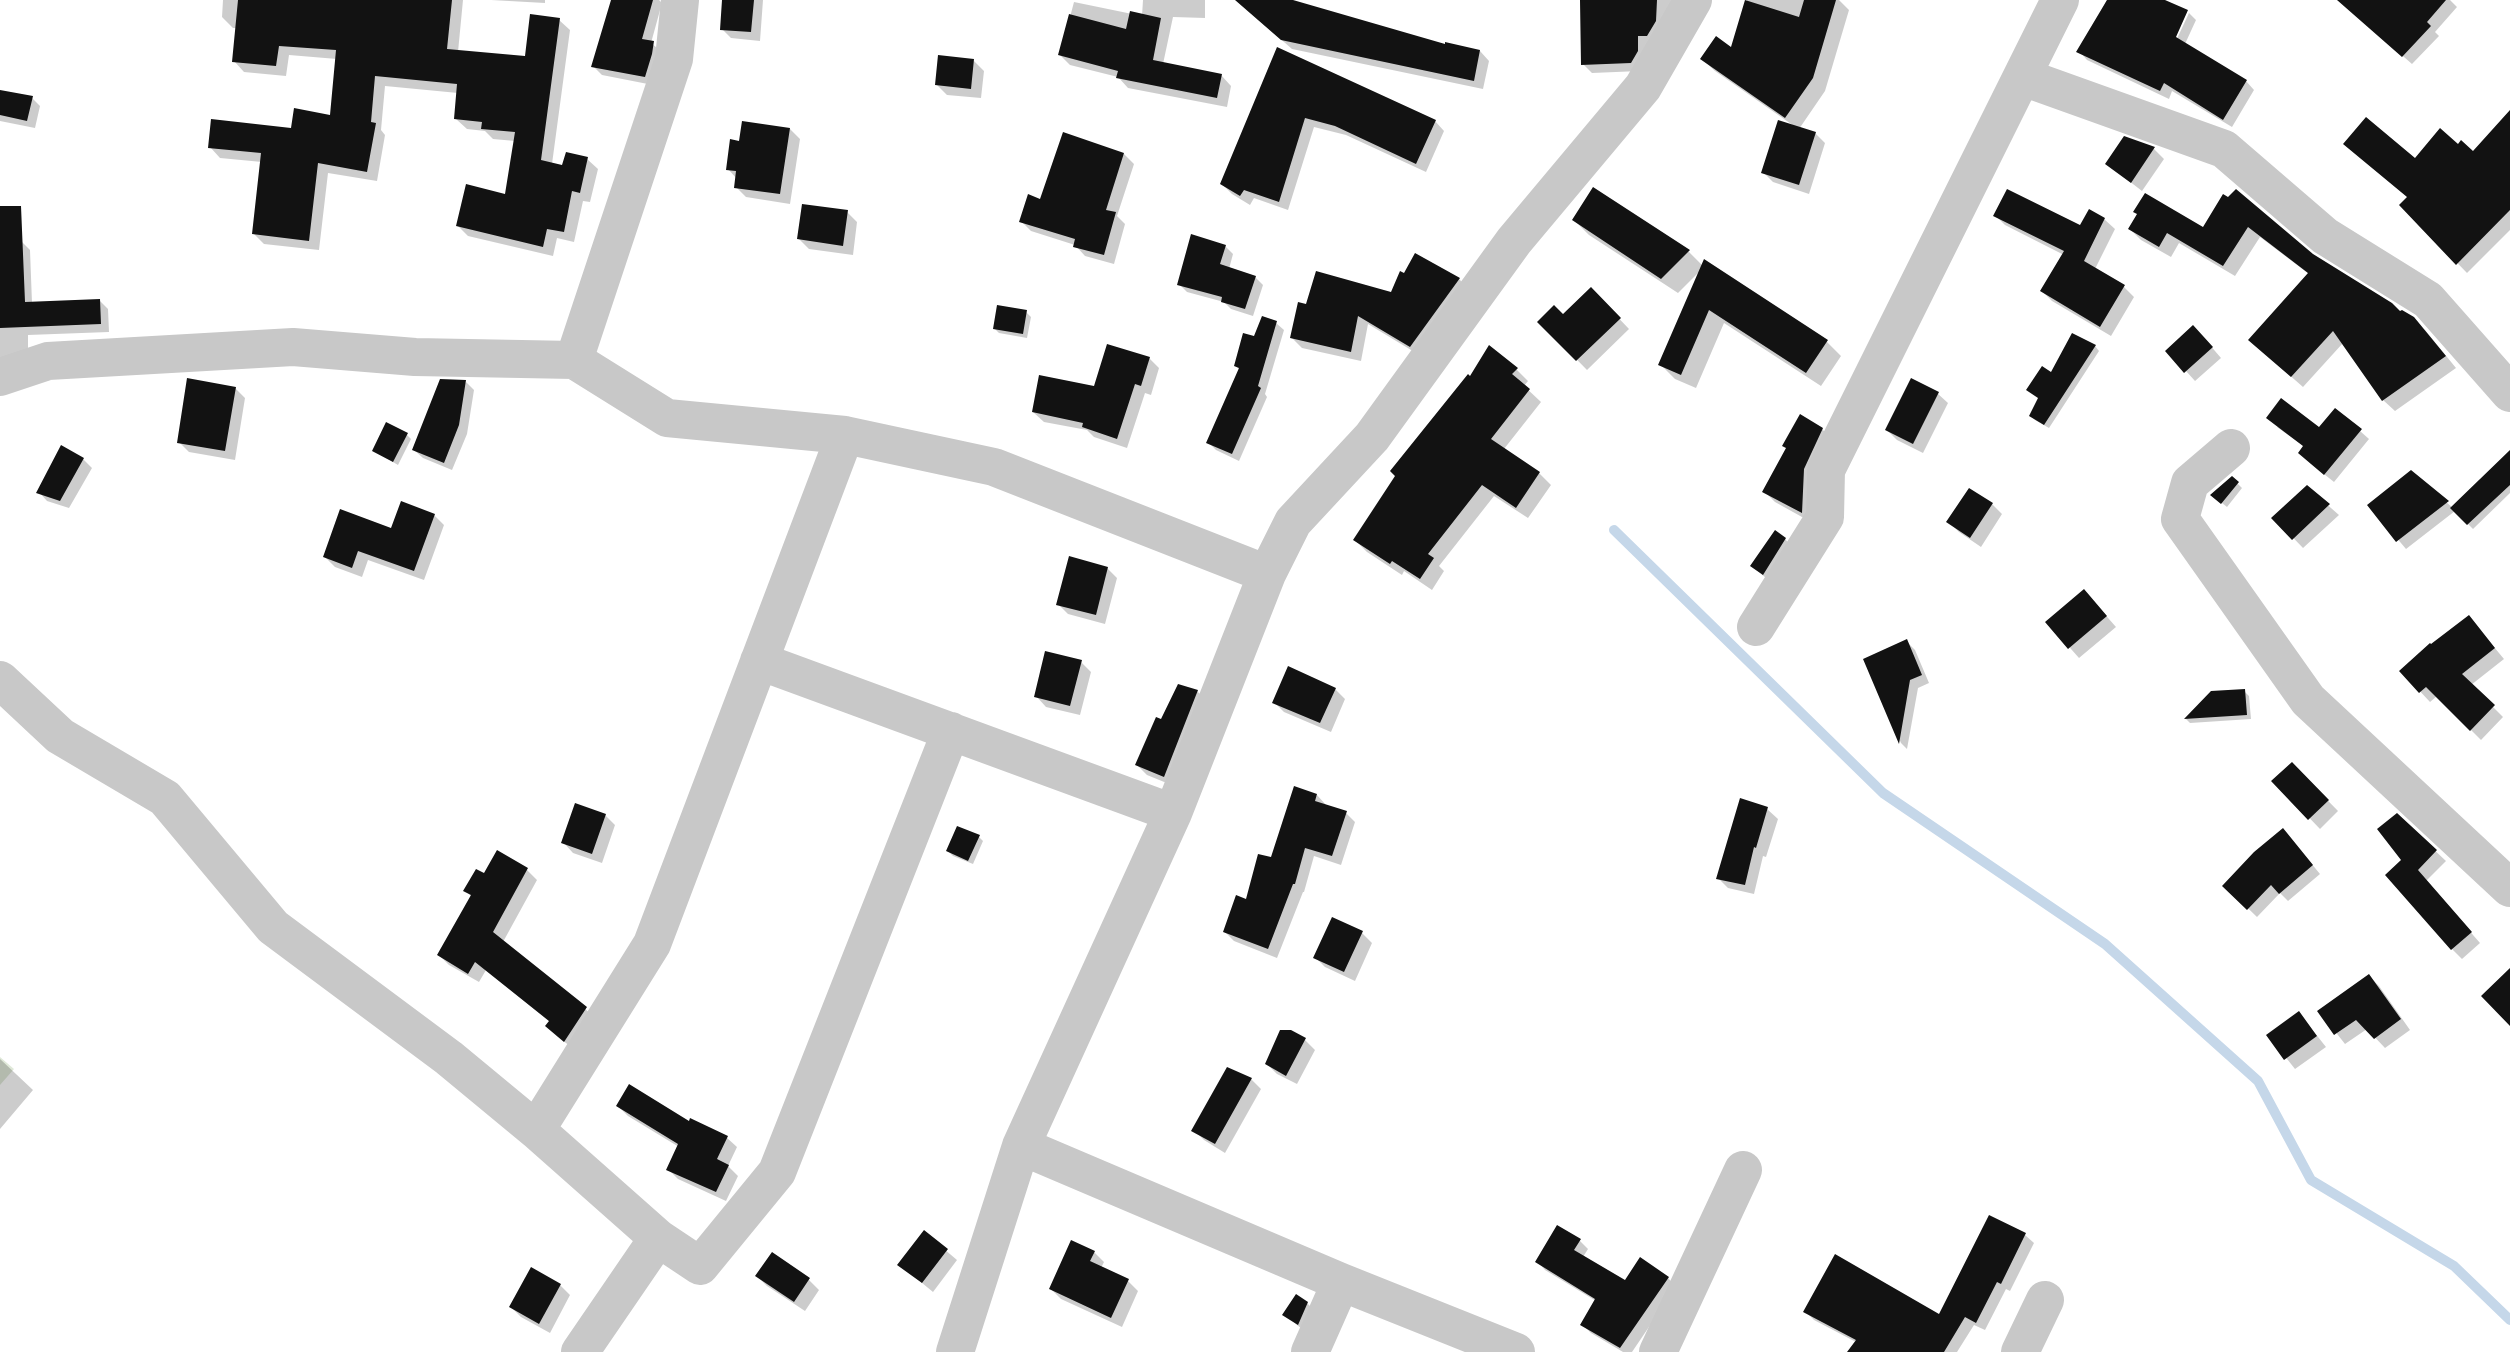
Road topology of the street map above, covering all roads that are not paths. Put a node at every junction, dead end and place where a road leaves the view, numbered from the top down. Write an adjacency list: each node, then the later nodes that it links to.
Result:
1 (680, 0): 5 (street)
2 (1693, 0): 10 (street)
3 (2060, 0): 4 (street)
4 (2023, 77): 7 (street); 11 (street)
5 (574, 360): 6 (street); 8 (street)
6 (0, 377)
7 (2510, 393)
8 (845, 435): 10 (street); 12 (street)
9 (2231, 448): 16 (street)
10 (1267, 574): 15 (street)
11 (1756, 626)
12 (759, 661): 14 (street); 17 (street)
13 (0, 680): 17 (street)
14 (951, 731): 15 (street); 20 (street)
15 (1173, 813): 18 (street)
16 (2510, 888)
17 (536, 1129): 20 (street)
18 (1021, 1146): 21 (street); 24 (street)
19 (1743, 1170): 27 (street)
20 (658, 1238): 23 (street)
21 (1341, 1282): 25 (street); 26 (street)
22 (2045, 1300): 28 (street)
23 (580, 1352)
24 (955, 1352)
25 (1310, 1352)
26 (1516, 1352)
27 (1658, 1352)
28 (2020, 1352)

